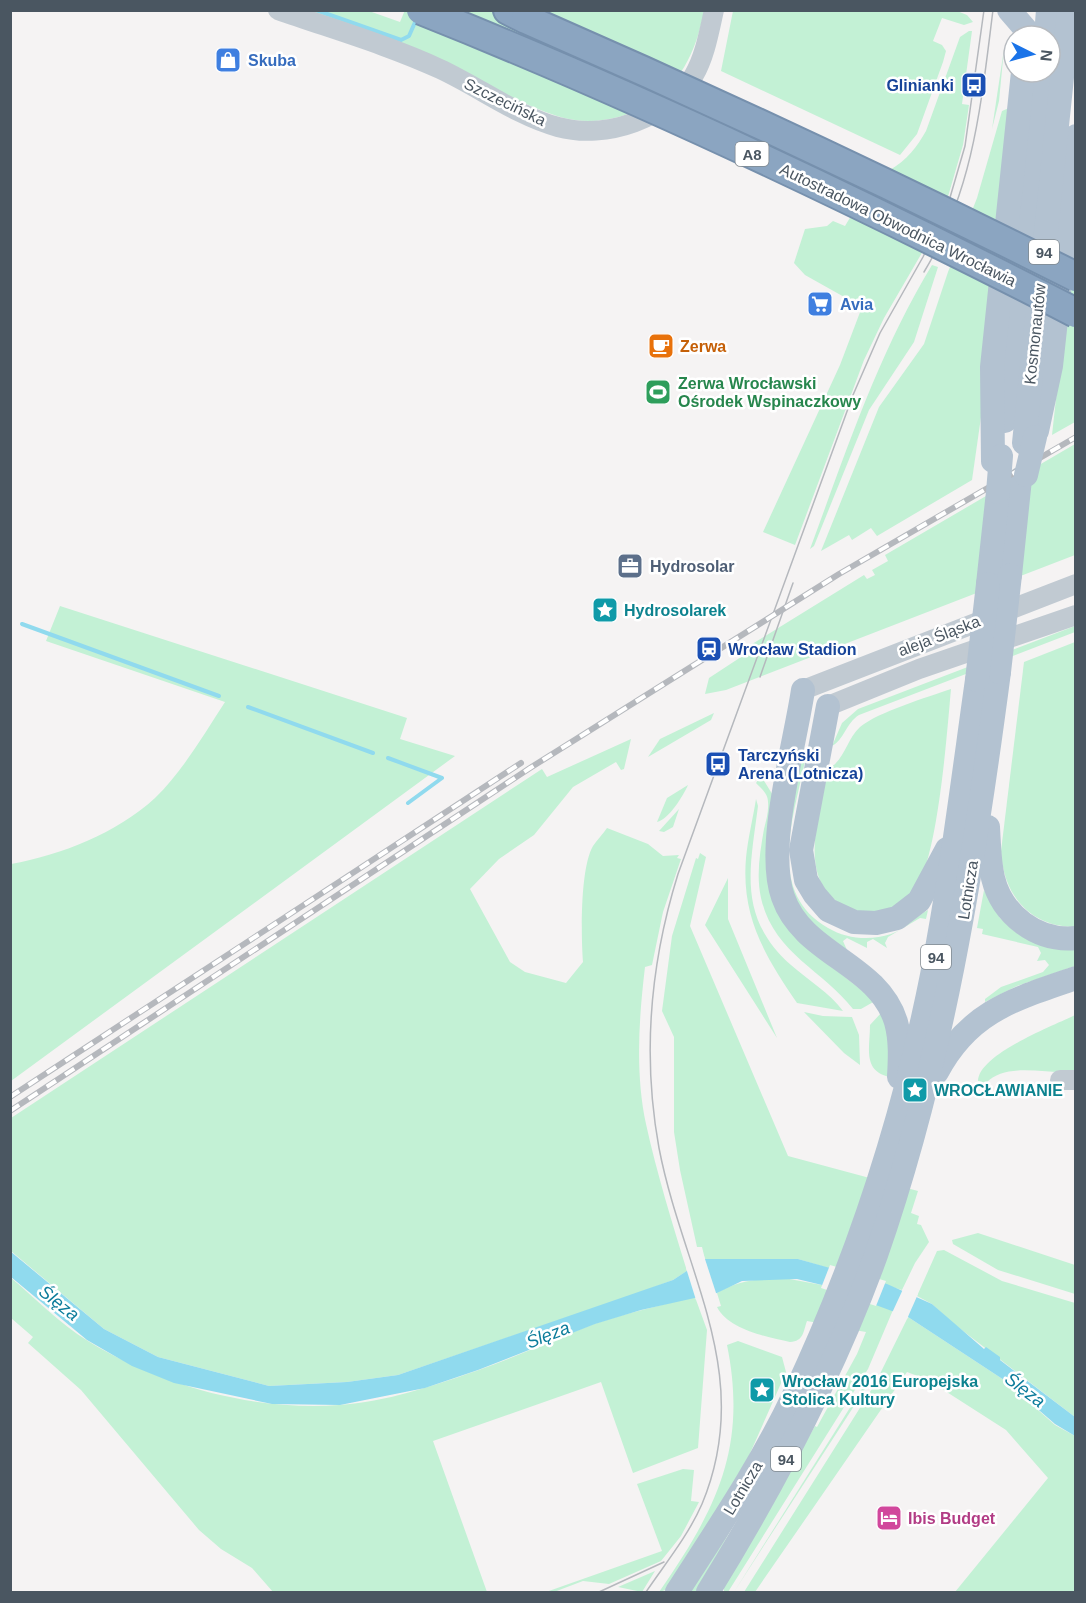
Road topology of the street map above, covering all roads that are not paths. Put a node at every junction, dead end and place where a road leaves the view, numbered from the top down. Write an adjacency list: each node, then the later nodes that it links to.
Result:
1 (278, 10): 4 (street, Szczecińska)
2 (421, 10): 14 (highway, Autostradowa Obwodnica Wrocławia / A8, bridge)
3 (508, 10): 13 (highway, Autostradowa Obwodnica Wrocławia / A8, bridge)
4 (714, 10)
5 (1009, 10): 8 (main road)
6 (1048, 10): 9 (main road)
7 (1069, 10): 15 (main road, Kosmonautów / 94)
8 (1028, 24)
9 (1036, 24)
10 (1022, 84): 16 (main road)
11 (1041, 84): 16 (main road, Kosmonautów / 94)
12 (1076, 136): 15 (main road)
13 (1076, 278)
14 (1076, 313)
15 (1029, 440): 17 (main road, Kosmonautów / 94)
16 (997, 459): 17 (main road)
17 (1001, 504): 20 (main road, Lotnicza / 94, bridge)
18 (1076, 584): 21 (street, aleja Śląska)
19 (1076, 615): 22 (street, aleja Śląska)
20 (988, 676): 23 (main road, Lotnicza / 94); 24 (main road, Lotnicza / 94)
21 (803, 690): 27 (main road)
22 (828, 706): 24 (main road)
23 (984, 782): 25 (main road); 27 (main road, Lotnicza / 94)
24 (956, 831): 27 (main road, Lotnicza / 94)
25 (1076, 938)
26 (1076, 978): 27 (main road)
27 (918, 1082): 28 (main road, Lotnicza / 94); 28 (main road, Lotnicza / 94)
28 (888, 1186): 29 (main road, Lotnicza / 94)
29 (840, 1317): 30 (main road, Lotnicza / 94); 31 (main road, Lotnicza / 94)
30 (677, 1593)
31 (708, 1593)

